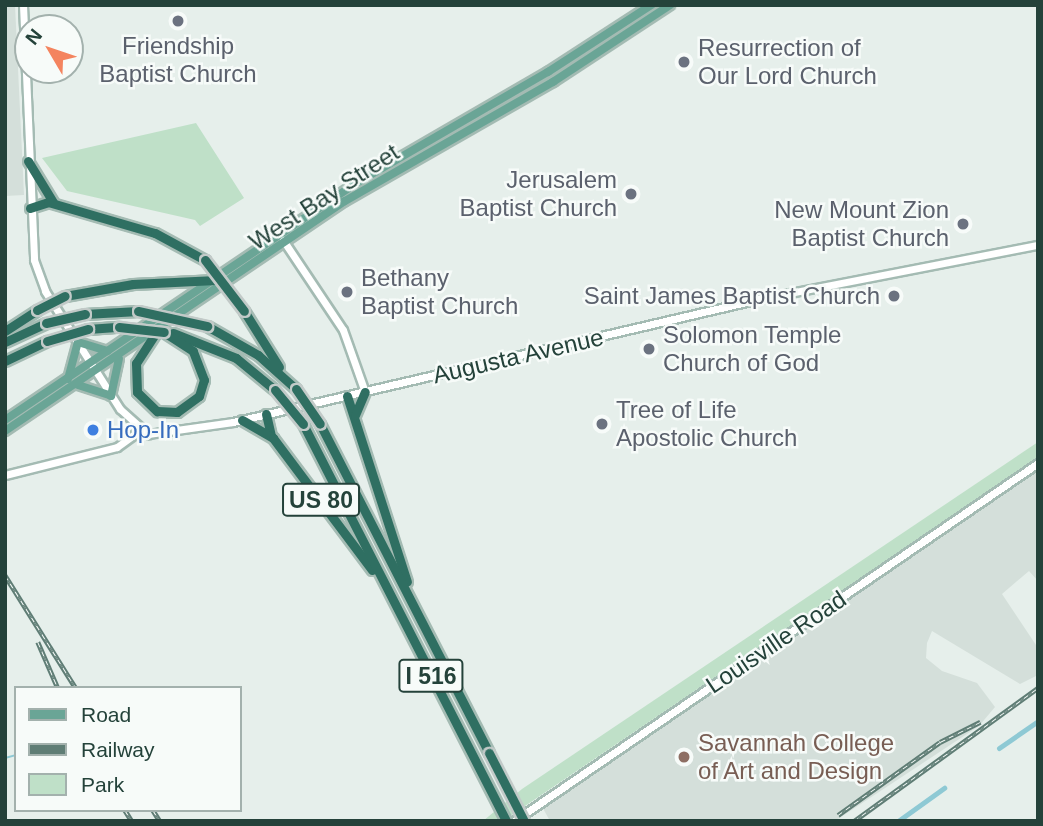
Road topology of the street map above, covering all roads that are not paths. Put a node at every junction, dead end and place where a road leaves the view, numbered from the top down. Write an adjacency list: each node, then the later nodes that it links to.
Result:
1 (23, 5): 4 (main road)
2 (651, 5): 7 (main road, West Bay Street)
3 (670, 5): 7 (main road, West Bay Street)
4 (28, 161): 5 (highway); 6 (main road)
5 (58, 205): 6 (highway); 21 (highway, bridge)
6 (30, 208): 14 (main road)
7 (282, 239): 9 (main road, West Bay Street); 11 (main road, West Bay Street); 23 (main road)
8 (1038, 245): 23 (main road, Augusta Avenue)
9 (216, 281): 10 (highway, bridge); 15 (main road, West Bay Street)
10 (5, 331)
11 (160, 333): 12 (highway); 12 (highway); 16 (main road, West Bay Street); 17 (highway, bridge)
12 (175, 335): 35 (highway, I 516, bridge)
13 (5, 342): 21 (highway, I 516, bridge)
14 (78, 342): 15 (main road); 18 (main road); 20 (main road)
15 (111, 351): 18 (main road, West Bay Street)
16 (122, 355): 19 (main road, West Bay Street); 24 (main road)
17 (5, 361)
18 (91, 363): 19 (main road); 20 (main road, West Bay Street)
19 (97, 372): 22 (main road, West Bay Street); 24 (main road)
20 (68, 379): 27 (main road, West Bay Street)
21 (288, 380): 36 (highway, I 516, bridge)
22 (75, 386): 24 (main road); 31 (main road, West Bay Street)
23 (365, 392): 25 (main road, Augusta Avenue); 29 (highway)
24 (111, 396): 30 (main road)
25 (347, 396): 26 (main road, Augusta Avenue); 29 (highway, US 80)
26 (266, 414): 28 (main road, Augusta Avenue); 32 (highway)
27 (5, 420)
28 (242, 420): 30 (main road, Augusta Avenue); 32 (highway, US 80)
29 (355, 420): 36 (highway, US 80)
30 (140, 430): 34 (main road)
31 (5, 431)
32 (273, 438): 35 (highway, US 80)
33 (1038, 463): 38 (main road, Louisville Road)
34 (5, 475)
35 (388, 594): 37 (highway, I 516)
36 (410, 597): 39 (highway, I 516, bridge)
37 (506, 821)
38 (514, 821)
39 (524, 821)

